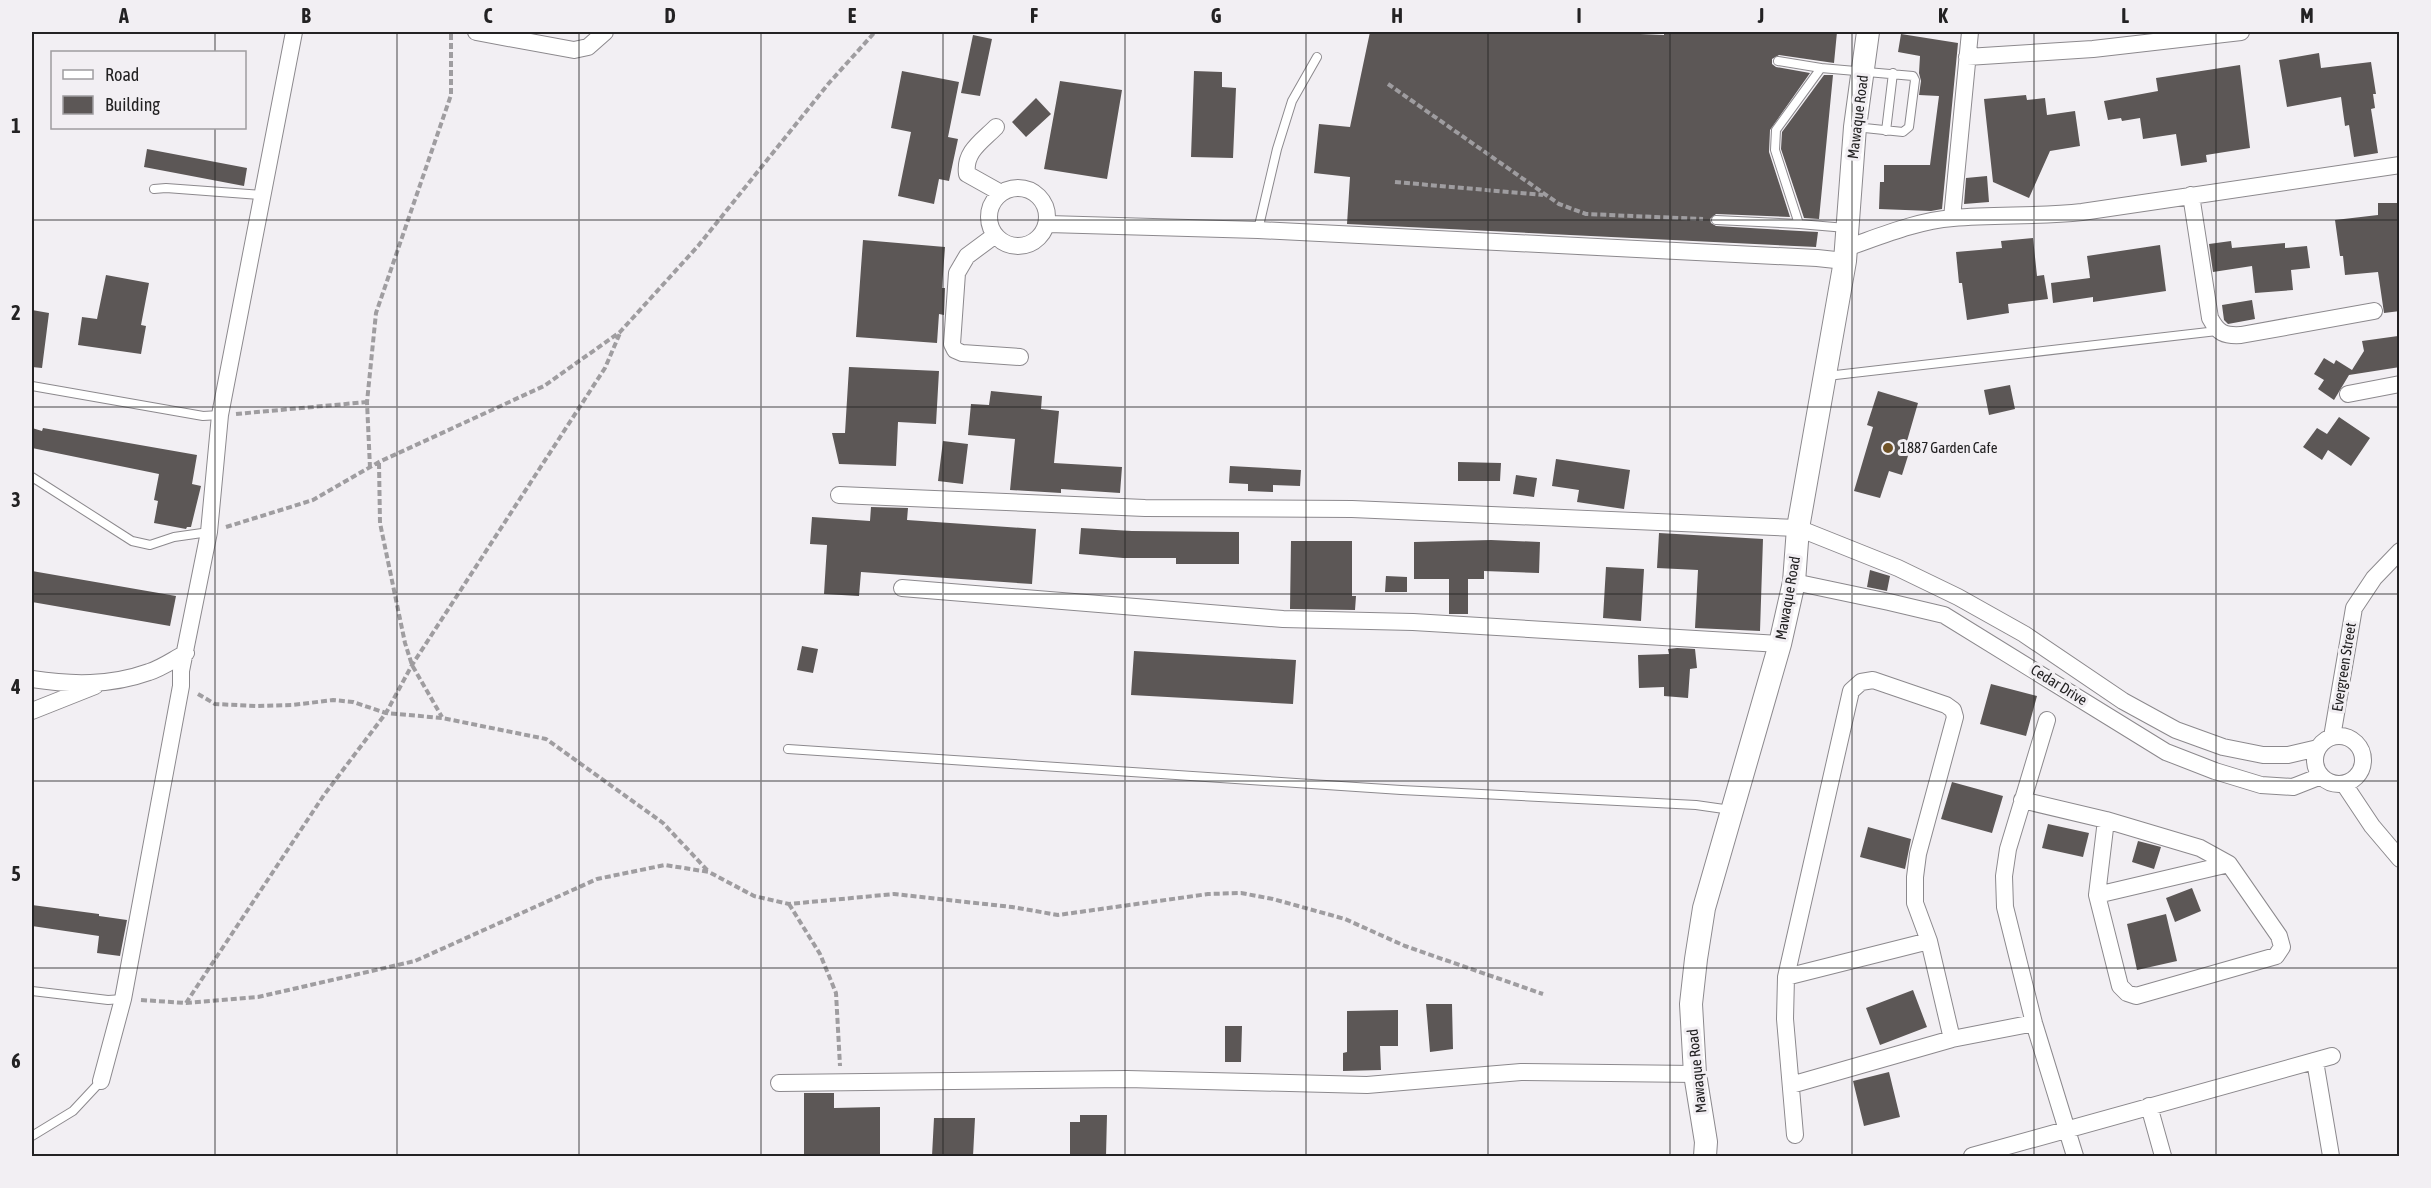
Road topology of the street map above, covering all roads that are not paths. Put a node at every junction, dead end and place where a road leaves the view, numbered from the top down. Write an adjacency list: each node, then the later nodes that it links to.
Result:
1 (294, 32): 19 (street)
2 (476, 32): 3 (street)
3 (604, 32)
4 (1868, 32): 11 (main road, Mawaque Road)
5 (1970, 32): 8 (street)
6 (2241, 32): 8 (street)
7 (1317, 57): 25 (lane)
8 (1967, 57): 21 (street)
9 (1778, 62): 10 (lane)
10 (1821, 68): 11 (lane); 24 (lane)
11 (1863, 71): 12 (lane); 14 (main road, Mawaque Road)
12 (1893, 74): 15 (lane); 15 (lane)
13 (996, 127): 18 (street)
14 (1855, 127): 15 (lane); 27 (main road, Mawaque Road)
15 (1887, 131)
16 (2400, 165): 20 (street)
17 (154, 189): 19 (lane)
18 (1001, 193): 23 (street); 26 (street)
19 (261, 195): 35 (street)
20 (2191, 195): 21 (street); 29 (street)
21 (1952, 218): 27 (street)
22 (1716, 219): 24 (lane)
23 (1048, 224): 25 (street); 26 (street)
24 (1799, 224): 27 (lane)
25 (1258, 230): 27 (street)
26 (994, 236): 30 (street)
27 (1846, 245): 31 (main road, Mawaque Road)
28 (2374, 311): 29 (street)
29 (2217, 331): 31 (lane)
30 (1020, 357)
31 (1825, 376): 38 (main road, Mawaque Road)
32 (2400, 384): 34 (street)
33 (32, 386): 35 (lane)
34 (2348, 394)
35 (220, 416): 39 (street)
36 (32, 477): 39 (lane)
37 (839, 495): 38 (street, Cedar Drive)
38 (1798, 528): 41 (main road, Mawaque Road); 50 (street, Cedar Drive)
39 (209, 532): 44 (street)
40 (2400, 551): 49 (street, Evergreen Street)
41 (1794, 582): 43 (main road, Mawaque Road); 52 (street, Cedar Drive)
42 (902, 588): 43 (street)
43 (1780, 644): 55 (main road, Mawaque Road)
44 (186, 653): 46 (street); 63 (street)
45 (32, 679): 46 (street)
46 (101, 683): 47 (street)
47 (32, 711)
48 (2047, 720): 54 (street)
49 (2334, 732): 50 (street); 53 (street)
50 (2318, 748): 52 (street)
51 (788, 749): 55 (lane)
52 (2321, 776): 53 (street)
53 (2344, 784): 57 (street)
54 (2022, 800): 56 (street); 64 (street)
55 (1732, 810): 66 (main road, Mawaque Road)
56 (2106, 820): 58 (street); 59 (street)
57 (2400, 859)
58 (2229, 864): 59 (street); 59 (street)
59 (2097, 895)
60 (1929, 941): 61 (street); 61 (street); 65 (street)
61 (1786, 977): 69 (street)
62 (32, 991): 63 (lane)
63 (123, 999): 67 (street)
64 (2034, 1023): 65 (street); 71 (street)
65 (1952, 1039): 69 (street)
66 (1695, 1074): 68 (street); 75 (main road, Mawaque Road)
67 (102, 1081): 73 (lane)
68 (779, 1083)
69 (1791, 1085): 72 (street)
70 (2149, 1106): 71 (street); 77 (street); 78 (street)
71 (2068, 1128): 74 (street); 76 (street)
72 (1795, 1135)
73 (32, 1136)
74 (1982, 1155)
75 (1705, 1156)
76 (2075, 1156)
77 (2163, 1156)
78 (2331, 1156)

